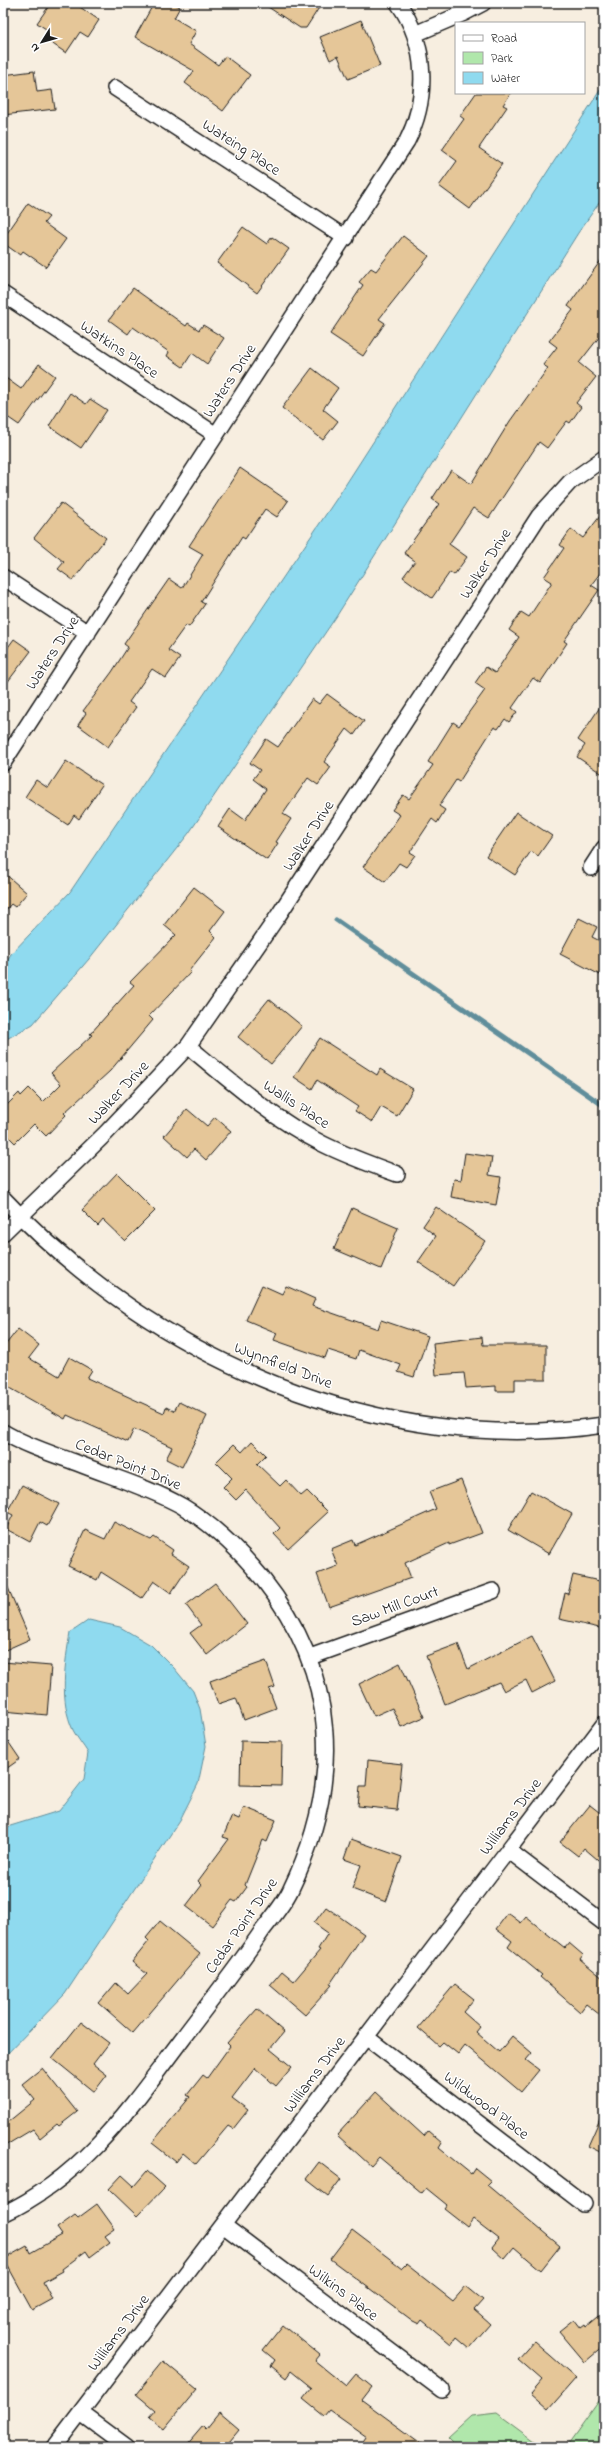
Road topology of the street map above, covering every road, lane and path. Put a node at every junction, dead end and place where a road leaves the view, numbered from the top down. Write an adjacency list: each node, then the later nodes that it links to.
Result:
1 (398, 3): 3 (street, Waters Drive)
2 (483, 3): 3 (street)
3 (415, 34): 5 (street, Waters Drive)
4 (115, 88): 5 (street, Wateing Place)
5 (346, 238): 7 (street, Waters Drive)
6 (3, 294): 7 (street, Watkins Place)
7 (216, 435): 10 (street, Waters Drive)
8 (604, 458): 14 (street, Walker Drive)
9 (3, 578): 10 (street)
10 (88, 633): 11 (street, Waters Drive)
11 (3, 763)
12 (604, 848): 13 (street)
13 (591, 868)
14 (188, 1046): 15 (street, Wallis Place); 17 (street, Walker Drive)
15 (397, 1174)
16 (3, 1198): 17 (street, Wynnfield Drive)
17 (20, 1217): 18 (street, Walker Drive); 19 (street, Wynnfield Drive)
18 (3, 1233)
19 (604, 1425)
20 (3, 1432): 22 (street, Cedar Point Drive)
21 (493, 1591): 22 (street, Saw Mill Court)
22 (310, 1657): 28 (street, Cedar Point Drive)
23 (604, 1724): 24 (street, Williams Drive)
24 (508, 1850): 25 (street); 26 (street, Williams Drive)
25 (604, 1922)
26 (366, 2037): 27 (street, Wildwood Place); 29 (street, Williams Drive)
27 (584, 2204)
28 (3, 2214)
29 (223, 2225): 30 (street, Wilkins Place); 31 (street, Williams Drive)
30 (442, 2390)
31 (81, 2413): 32 (street, Williams Drive); 33 (street)
32 (54, 2447)
33 (127, 2447)

